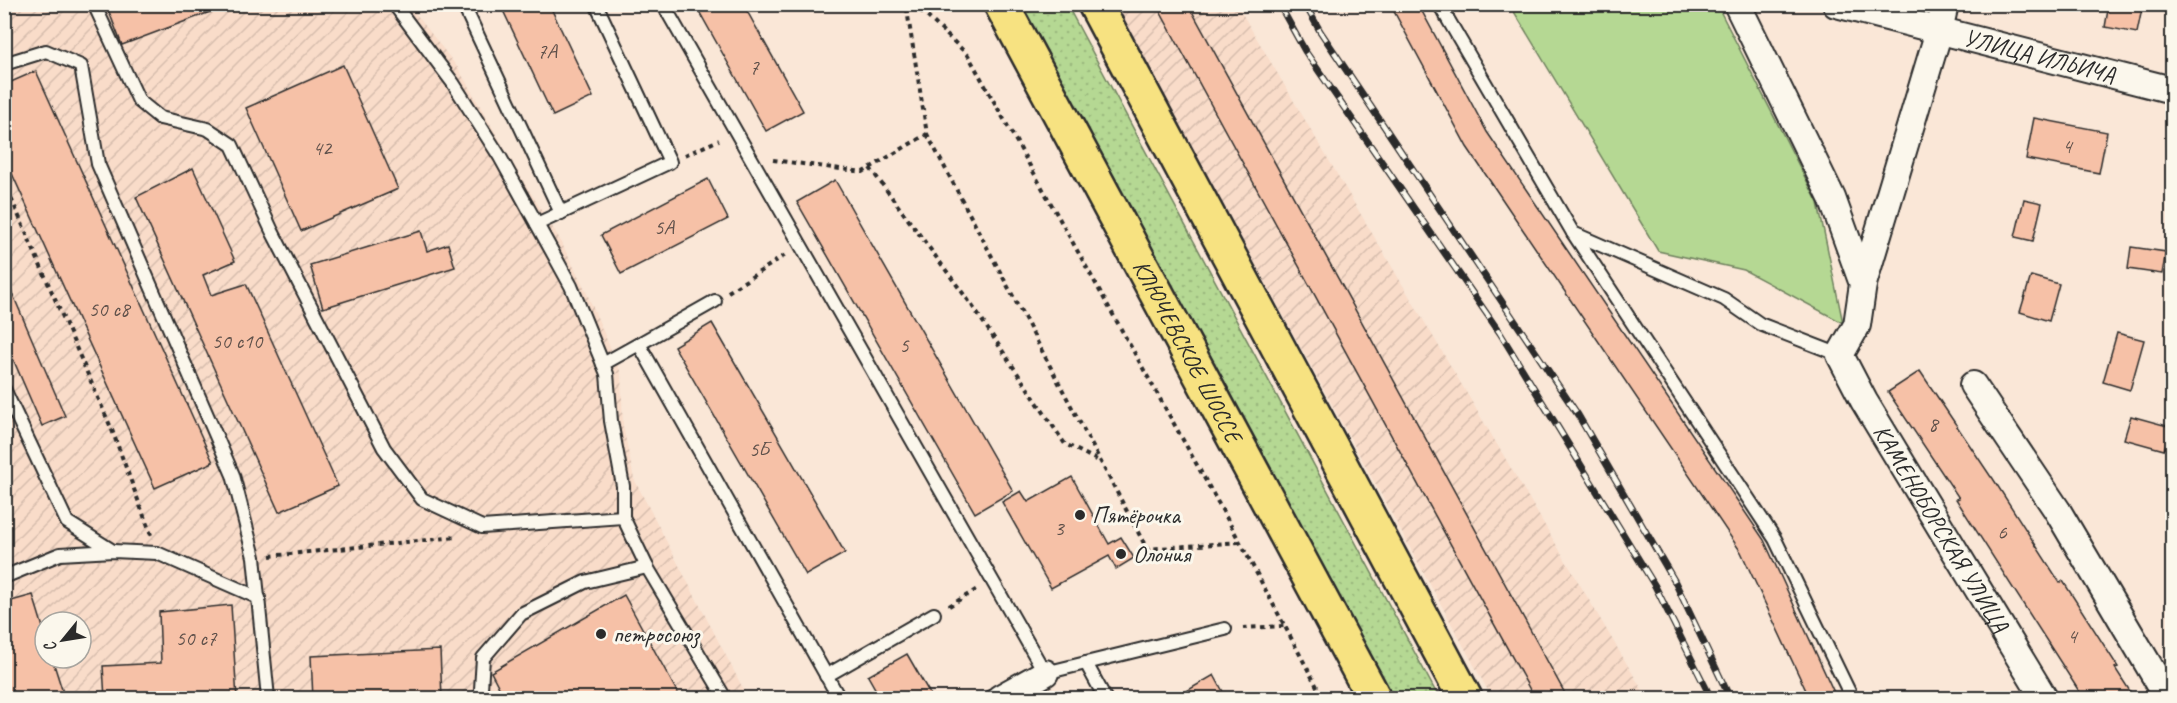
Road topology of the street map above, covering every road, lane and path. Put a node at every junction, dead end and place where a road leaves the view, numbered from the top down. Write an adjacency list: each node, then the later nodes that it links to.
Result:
1 (94, 4): 35 (lane)
2 (394, 4): 24 (lane)
3 (463, 4): 23 (lane)
4 (596, 4): 20 (lane)
5 (663, 4): 17 (lane)
6 (906, 4): 18 (path)
7 (914, 4): 37 (path)
8 (1000, 4): 58 (main road, КЛЮЧЕВСКОЕ ШОССЕ)
9 (1095, 4): 59 (main road)
10 (1439, 4): 25 (lane)
11 (1737, 4): 27 (street)
12 (1836, 4): 14 (street, УЛИЦА ИЛЬИЧА)
13 (1945, 4): 14 (street)
14 (1939, 31): 16 (street, УЛИЦА ИЛЬИЧА); 27 (street)
15 (4, 64): 40 (lane)
16 (2172, 90)
17 (736, 132): 19 (lane); 20 (path)
18 (927, 134): 21 (path); 34 (path)
19 (752, 157): 21 (path); 26 (lane)
20 (670, 162): 23 (lane)
21 (870, 168): 34 (path)
22 (4, 182): 39 (path)
23 (561, 213): 24 (lane)
24 (537, 224): 31 (lane)
25 (1573, 233): 30 (lane); 60 (lane)
26 (801, 245): 28 (path); 43 (lane)
27 (1863, 284): 30 (street)
28 (715, 301): 29 (lane)
29 (639, 344): 31 (lane); 50 (lane)
30 (1840, 355): 61 (street, КАМЕНОБОРСКАЯ УЛИЦА)
31 (603, 364): 35 (lane)
32 (1973, 385): 62 (street)
33 (4, 389): 38 (lane)
34 (1101, 463): 37 (path)
35 (623, 517): 41 (lane)
36 (460, 536): 40 (path)
37 (1240, 543): 46 (path)
38 (113, 551): 39 (lane); 42 (lane)
39 (158, 553): 44 (lane)
40 (254, 557): 44 (lane)
41 (647, 567): 52 (lane); 53 (lane)
42 (4, 577)
43 (992, 580): 45 (path); 49 (lane)
44 (258, 598): 51 (lane)
45 (934, 614): 50 (lane)
46 (1285, 626): 47 (path); 57 (path)
47 (1225, 628): 48 (lane)
48 (1086, 663): 49 (lane); 56 (lane)
49 (1045, 673): 55 (street)
50 (826, 675): 54 (lane)
51 (268, 699)
52 (484, 699)
53 (725, 699)
54 (839, 699)
55 (1000, 699)
56 (1105, 699)
57 (1323, 699)
58 (1374, 699)
59 (1465, 699)
60 (1852, 699)
61 (2044, 699)
62 (2168, 699)

